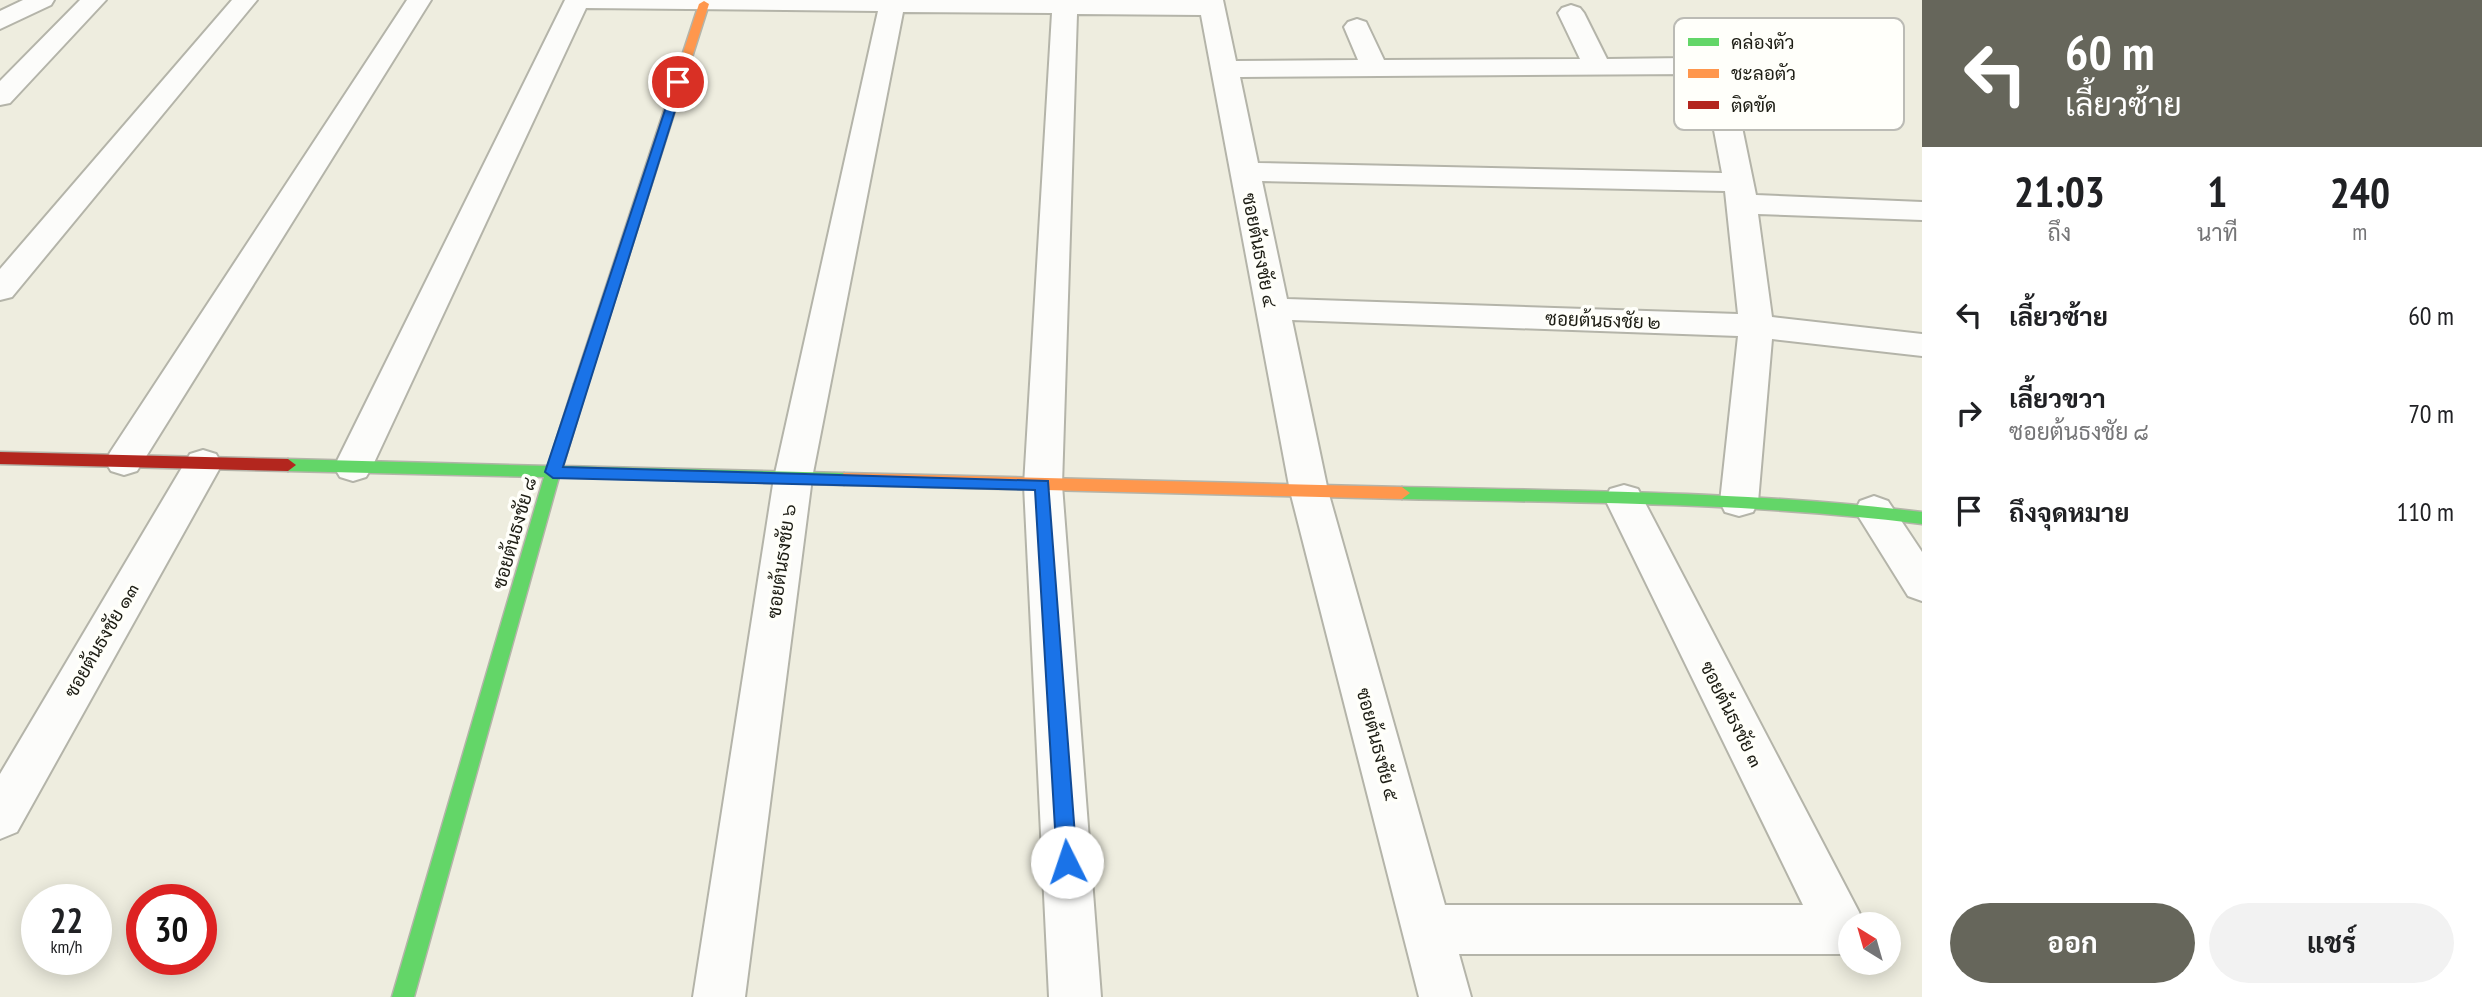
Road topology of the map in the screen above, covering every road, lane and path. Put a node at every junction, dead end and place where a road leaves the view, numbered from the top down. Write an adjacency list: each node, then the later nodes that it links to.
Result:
1 (42, 0): 11 (street)
2 (94, 0): 17 (street)
3 (245, 0): 22 (street)
4 (419, 0): 27 (street)
5 (577, 0): 6 (street); 29 (street)
6 (704, 4): 8 (street); 30 (street, ซอยต้นธงชัย ๘)
7 (1211, 4): 9 (street); 15 (street, ซอยต้นธงชัย ๔)
8 (892, 6): 9 (street); 31 (street, ซอยต้นธงชัย ๖)
9 (1065, 8): 32 (street)
10 (1570, 13): 14 (street)
11 (0, 21)
12 (1357, 27): 16 (street)
13 (1674, 67): 14 (street)
14 (1598, 68): 16 (street)
15 (1224, 69): 16 (street); 19 (street, ซอยต้นธงชัย ๔)
16 (1375, 69)
17 (0, 97)
18 (1728, 130): 20 (street)
19 (1244, 172): 20 (street); 23 (street, ซอยต้นธงชัย ๔)
20 (1740, 193): 21 (street); 24 (street)
21 (1922, 211)
22 (0, 290)
23 (1272, 309): 24 (street, ซอยต้นธงชัย ๒); 33 (street, ซอยต้นธงชัย ๔)
24 (1756, 326): 25 (street, ซอยต้นธงชัย ๒); 35 (street)
25 (1922, 345)
26 (0, 458): 27 (street)
27 (124, 461): 28 (street)
28 (202, 464): 29 (street); 39 (street, ซอยต้นธงชัย ๑๓)
29 (353, 467): 30 (street)
30 (553, 472): 31 (street); 41 (street, ซอยต้นธงชัย ๘)
31 (793, 478): 32 (street); 42 (street, ซอยต้นธงชัย ๖)
32 (1043, 485): 33 (street); 43 (street)
33 (1309, 491): 34 (street); 40 (street, ซอยต้นธงชัย ๕)
34 (1624, 499): 35 (street); 40 (street, ซอยต้นธงชัย ๓)
35 (1740, 502): 36 (street)
36 (1874, 511): 37 (street); 38 (street)
37 (1922, 518)
38 (1922, 585)
39 (0, 817)
40 (1429, 930): 44 (street, ซอยต้นธงชัย ๕)
41 (403, 997)
42 (719, 997)
43 (1075, 997)
44 (1446, 997)

